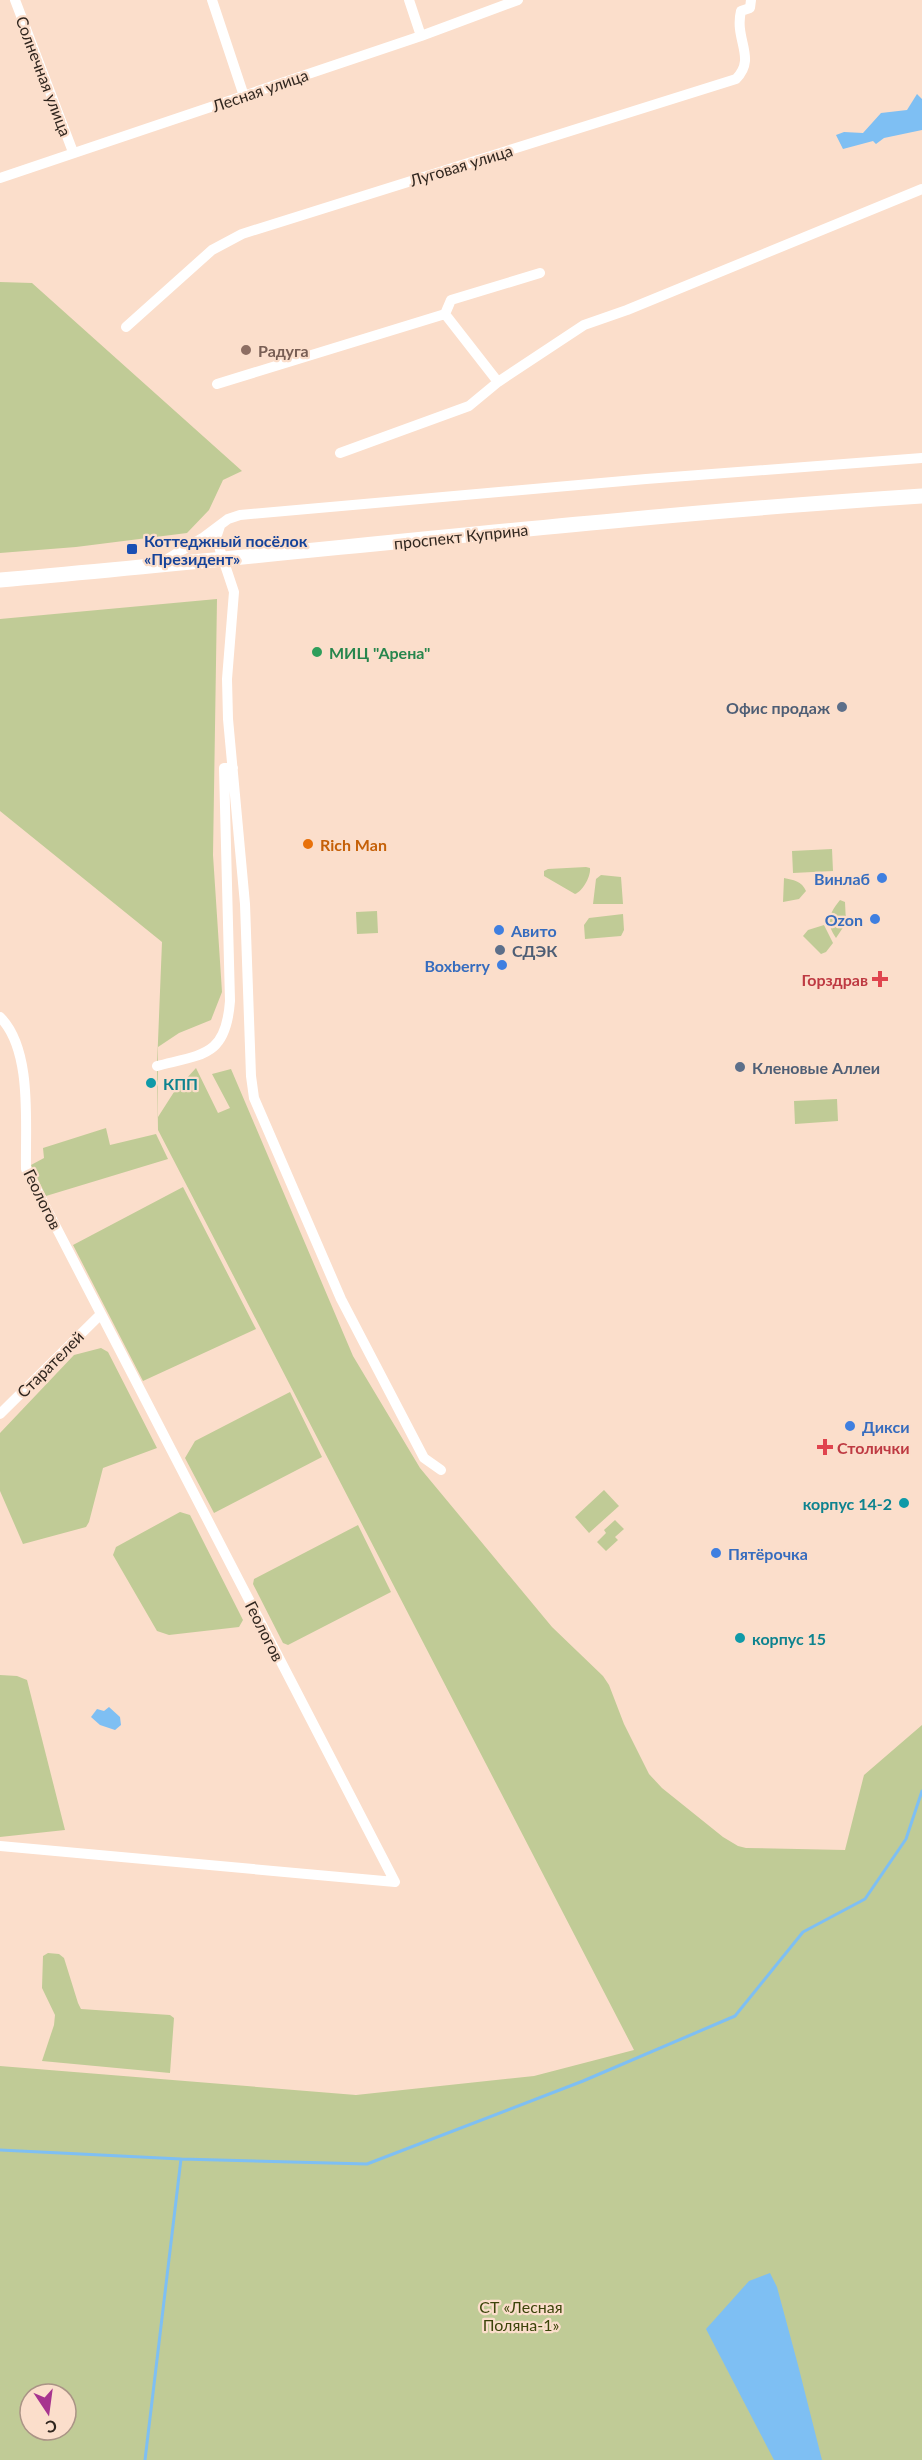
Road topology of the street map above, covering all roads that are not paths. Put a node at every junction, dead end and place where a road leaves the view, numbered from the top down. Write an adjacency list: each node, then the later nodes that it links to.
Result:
1 (15, 0): 8 (street, Солнечная улица)
2 (212, 0): 7 (street)
3 (409, 0): 6 (street)
4 (518, 0): 6 (street, Лесная улица)
5 (751, 0): 13 (street, Луговая улица)
6 (421, 36): 7 (street, Лесная улица)
7 (244, 96): 8 (street, Лесная улица)
8 (74, 152): 9 (street, Лесная улица)
9 (0, 178)
10 (922, 189): 14 (street)
11 (540, 273): 12 (street)
12 (445, 314): 14 (street); 15 (street)
13 (126, 327)
14 (498, 382): 16 (street)
15 (218, 384)
16 (340, 453)
17 (922, 458): 19 (street)
18 (922, 496): 20 (main road, проспект Куприна)
19 (220, 526): 20 (street); 21 (street)
20 (224, 561): 21 (main road, проспект Куприна); 23 (street)
21 (154, 567): 22 (main road, проспект Куприна)
22 (0, 580)
23 (233, 768): 25 (street); 28 (street)
24 (0, 1017): 26 (street, Геологов)
25 (157, 1066)
26 (101, 1314): 27 (street, Старателей); 29 (street, Геологов)
27 (0, 1414)
28 (441, 1470)
29 (0, 1846)

